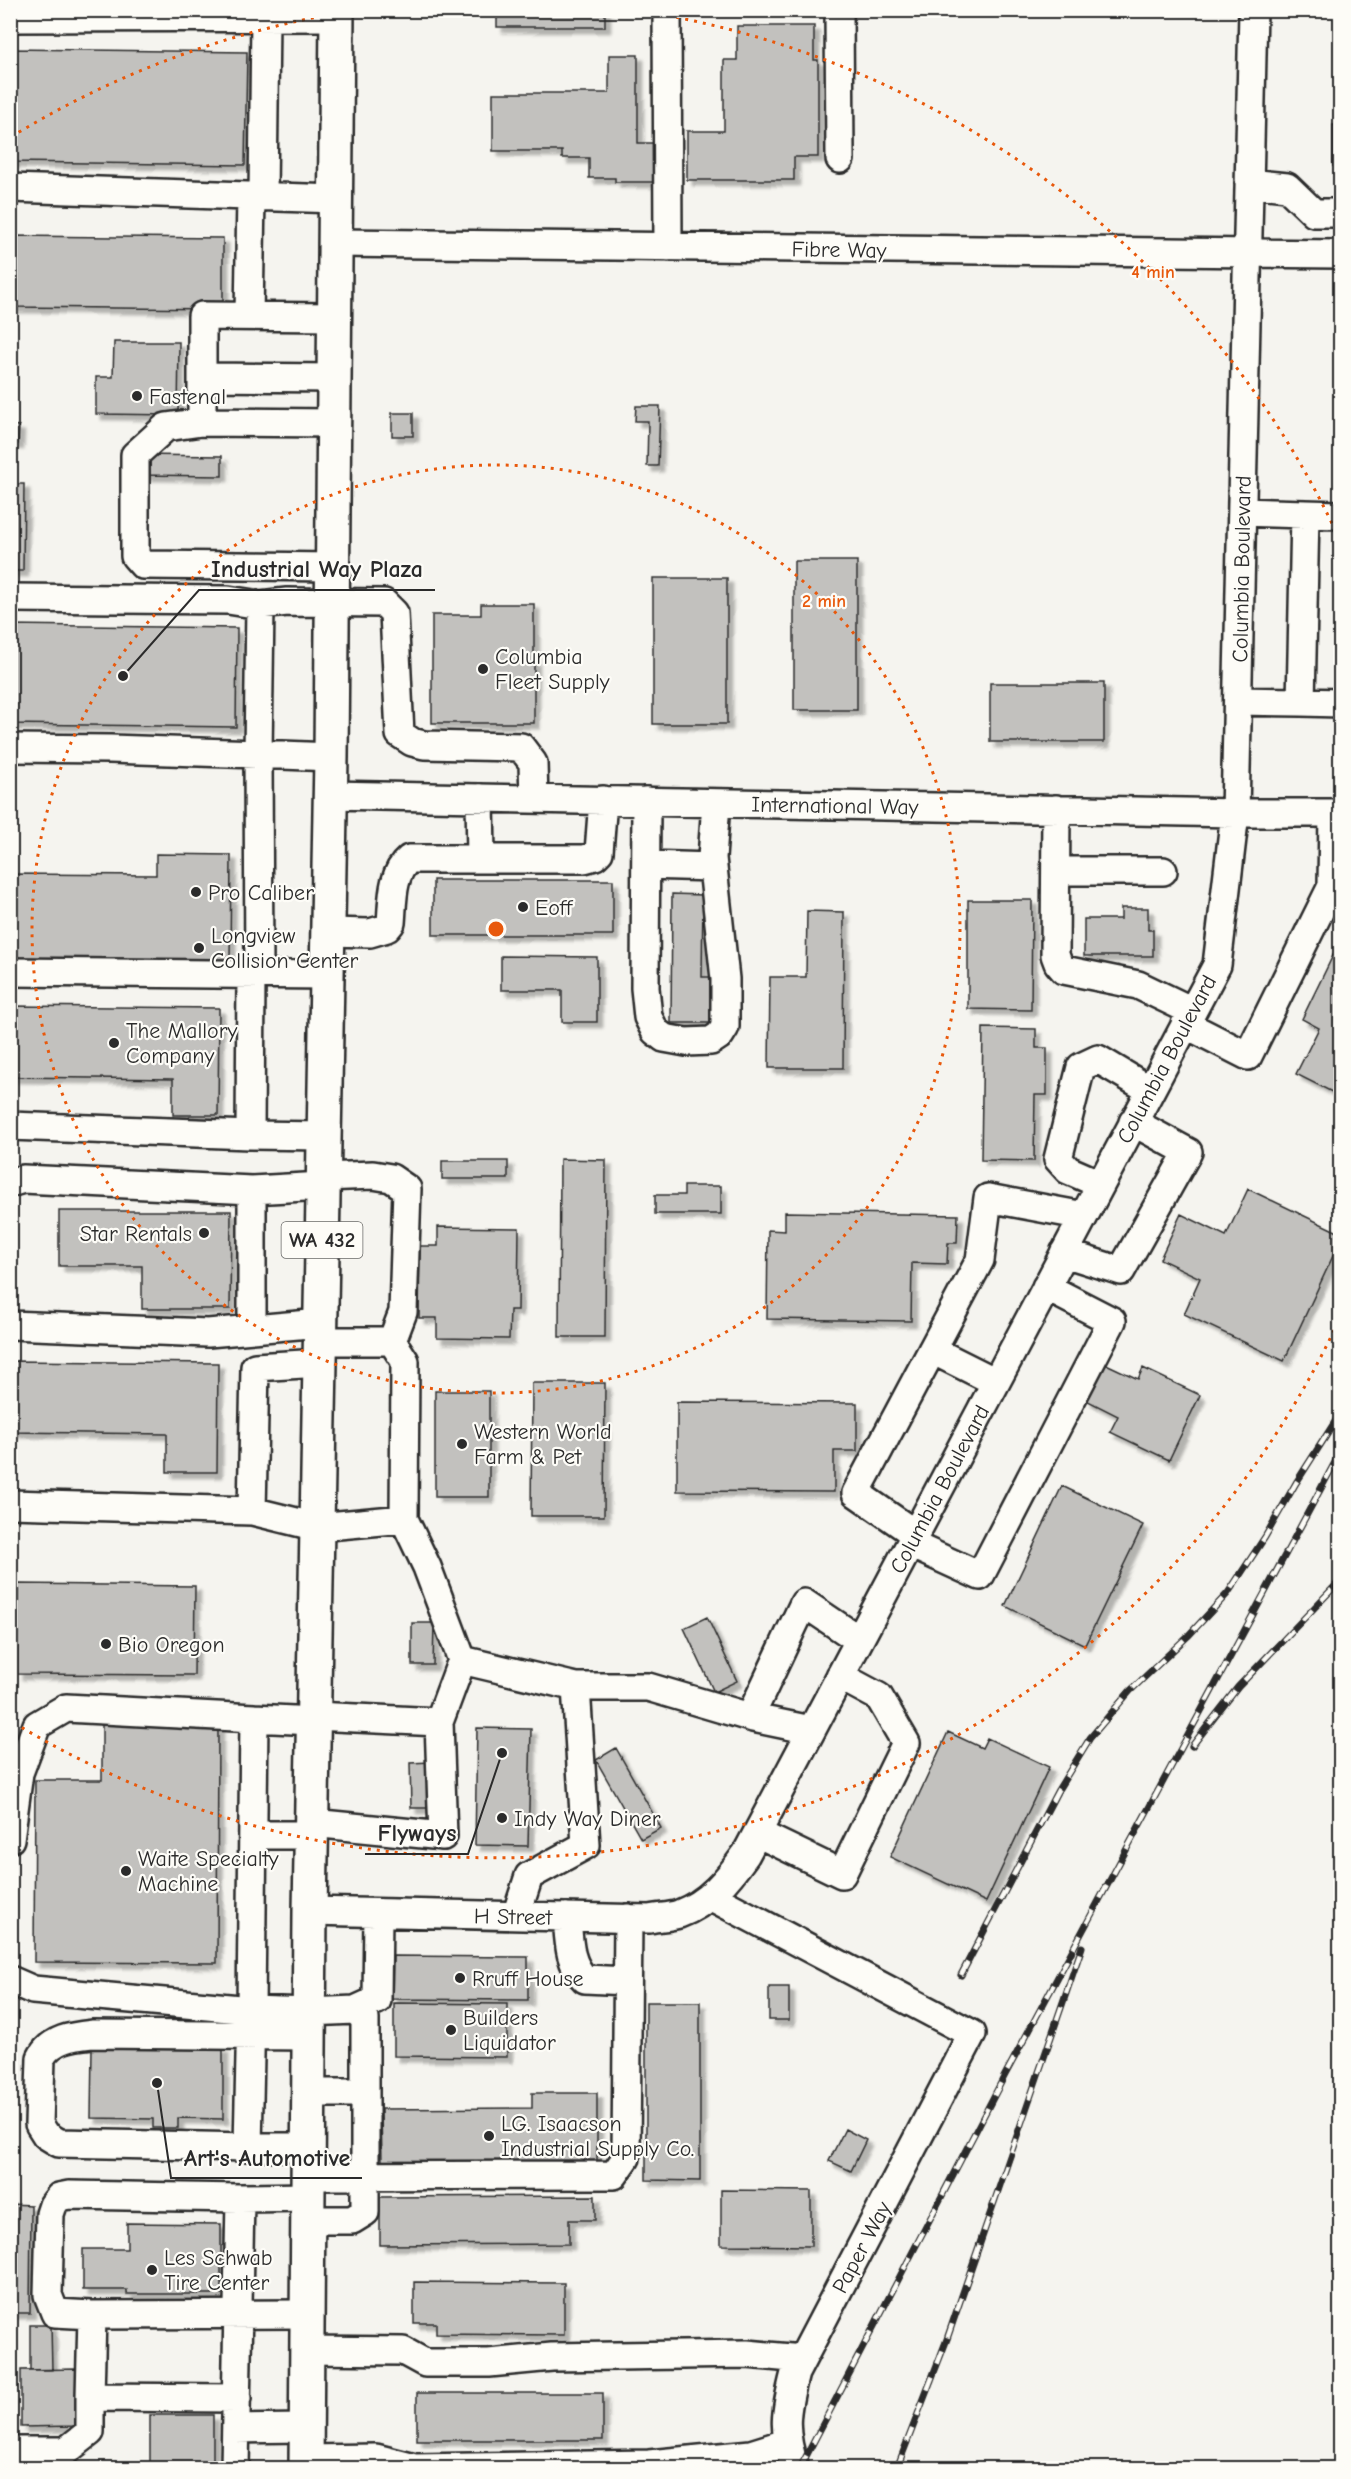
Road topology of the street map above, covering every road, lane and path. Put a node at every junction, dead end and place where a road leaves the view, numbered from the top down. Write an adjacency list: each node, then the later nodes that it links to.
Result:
1 (667, 10): 14 (street)
2 (839, 10): 7 (street)
3 (1253, 10): 8 (street, Columbia Boulevard)
4 (337, 14): 5 (street); 11 (highway, WA 432)
5 (259, 15): 6 (street); 10 (street)
6 (10, 18)
7 (840, 159)
8 (1249, 183): 12 (street); 15 (street, Columbia Boulevard)
9 (10, 188): 10 (street)
10 (257, 196): 11 (street); 17 (street)
11 (337, 199): 13 (highway, WA 432)
12 (1341, 213)
13 (337, 243): 14 (street, Fibre Way); 18 (highway, WA 432)
14 (668, 247): 15 (street, Fibre Way)
15 (1248, 253): 16 (street, Fibre Way); 23 (street, Columbia Boulevard)
16 (1341, 254)
17 (249, 316): 18 (street); 19 (street)
18 (336, 317): 20 (highway, WA 432)
19 (202, 377): 20 (street); 21 (street)
20 (335, 378): 22 (highway, WA 432)
21 (202, 422): 22 (street); 26 (street)
22 (335, 423): 26 (highway, WA 432)
23 (1242, 512): 24 (street); 30 (street, Columbia Boulevard)
24 (1305, 514): 25 (street); 31 (street)
25 (1341, 515)
26 (333, 567): 28 (highway, WA 432)
27 (10, 598): 29 (street)
28 (333, 603): 29 (street); 35 (highway, WA 432); 38 (street)
29 (260, 605): 34 (street)
30 (1238, 700): 31 (street); 43 (street, Columbia Boulevard)
31 (1300, 702): 32 (street)
32 (1341, 703)
33 (10, 748): 34 (street)
34 (258, 754): 35 (street); 52 (street)
35 (331, 757): 36 (highway, WA 432)
36 (330, 795): 37 (street, International Way); 50 (highway, WA 432)
37 (480, 798): 38 (street, International Way); 45 (street)
38 (534, 799): 39 (street, International Way)
39 (603, 800): 40 (street, International Way); 45 (street)
40 (646, 801): 41 (street, International Way); 46 (street)
41 (716, 803): 42 (street, International Way); 47 (street)
42 (1056, 809): 43 (street, International Way); 48 (street)
43 (1235, 813): 44 (street, International Way); 54 (street, Columbia Boulevard)
44 (1337, 813): 54 (street)
45 (481, 858): 50 (street)
46 (646, 866): 47 (street); 47 (street)
47 (713, 867)
48 (1056, 871): 49 (street); 54 (street)
49 (1163, 871)
50 (328, 932): 53 (highway, WA 432)
51 (10, 972): 52 (street)
52 (255, 975): 53 (street); 58 (street)
53 (327, 975): 59 (highway, WA 432)
54 (1189, 1017): 55 (street, Columbia Boulevard)
55 (1150, 1090): 56 (street, Columbia Boulevard); 62 (street)
56 (1133, 1122): 62 (street, Columbia Boulevard); 65 (street)
57 (10, 1126): 58 (street)
58 (250, 1135): 59 (street)
59 (324, 1136): 60 (highway, WA 432)
60 (323, 1181): 63 (street); 69 (street); 70 (highway, WA 432)
61 (10, 1183): 63 (street)
62 (1100, 1184): 64 (street, Columbia Boulevard)
63 (252, 1190): 68 (street)
64 (1084, 1216): 65 (street, Columbia Boulevard); 71 (street)
65 (1064, 1253): 66 (street, Columbia Boulevard)
66 (1046, 1287): 72 (street, Columbia Boulevard); 77 (street)
67 (10, 1325): 68 (street)
68 (252, 1329): 70 (street)
69 (392, 1341): 70 (street); 75 (street)
70 (320, 1343): 74 (street); 76 (highway, WA 432)
71 (932, 1350): 72 (street); 77 (street)
72 (996, 1382): 77 (street, Columbia Boulevard)
73 (10, 1504): 74 (street)
74 (252, 1511): 76 (street)
75 (405, 1519): 76 (street); 79 (street)
76 (317, 1527): 84 (highway, WA 432)
77 (913, 1539): 78 (street, Columbia Boulevard)
78 (859, 1640): 80 (street, Columbia Boulevard); 82 (street)
79 (462, 1660): 81 (street); 85 (street)
80 (840, 1676): 86 (street, Columbia Boulevard); 88 (street)
81 (576, 1687): 82 (street); 94 (street)
82 (750, 1717): 86 (street)
83 (254, 1718): 84 (street); 89 (street); 90 (street)
84 (314, 1718): 85 (street); 87 (highway, WA 432)
85 (439, 1722): 87 (street)
86 (811, 1730): 88 (street, Columbia Boulevard)
87 (312, 1829): 89 (street); 92 (highway, WA 432)
88 (757, 1833): 91 (street, Columbia Boulevard)
89 (254, 1835): 100 (street)
90 (10, 1839)
91 (710, 1896): 96 (street, H Street); 112 (street, Paper Way)
92 (310, 1911): 93 (street, H Street); 101 (highway, WA 432)
93 (378, 1913): 94 (street, H Street); 99 (street)
94 (516, 1916): 95 (street, H Street)
95 (567, 1917): 96 (street, H Street); 98 (street)
96 (628, 1918): 98 (street)
97 (10, 1980): 100 (street)
98 (627, 1981): 105 (street)
99 (356, 2010): 101 (street); 103 (street)
100 (250, 2023): 101 (street); 104 (street); 104 (street)
101 (309, 2024): 102 (highway, WA 432)
102 (309, 2093): 103 (street); 106 (highway, WA 432)
103 (365, 2093): 105 (street)
104 (248, 2147): 106 (street)
105 (365, 2176): 106 (street); 106 (street)
106 (308, 2185): 107 (street); 108 (highway, WA 432)
107 (240, 2198): 109 (street); 110 (street)
108 (307, 2314): 110 (street); 111 (highway, WA 432)
109 (92, 2315): 110 (street); 113 (street)
110 (238, 2315): 114 (street)
111 (307, 2350): 112 (street); 119 (highway, WA 432)
112 (802, 2359): 116 (street, Paper Way)
113 (90, 2397): 114 (street); 118 (street)
114 (237, 2398): 115 (street)
115 (236, 2429): 119 (street); 122 (street)
116 (786, 2443): 120 (street); 123 (street, Paper Way)
117 (10, 2451): 118 (street)
118 (66, 2451): 121 (street)
119 (306, 2452): 120 (street)
120 (747, 2461)
121 (44, 2469)
122 (235, 2469)
123 (795, 2469)

